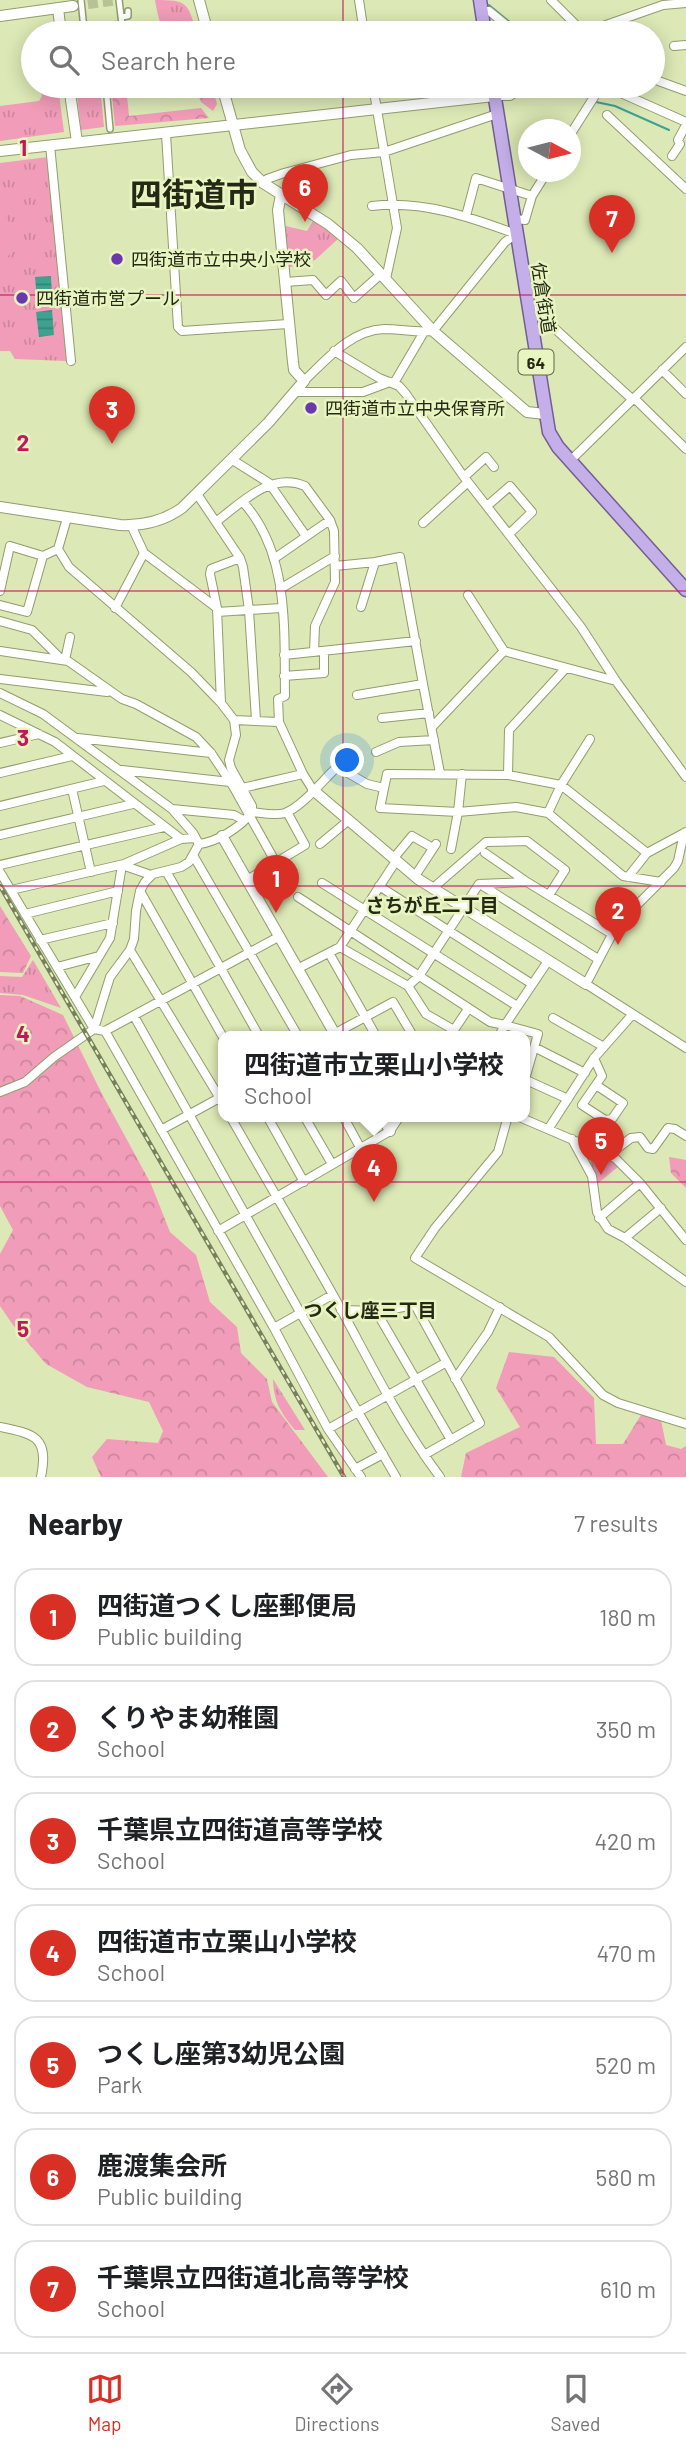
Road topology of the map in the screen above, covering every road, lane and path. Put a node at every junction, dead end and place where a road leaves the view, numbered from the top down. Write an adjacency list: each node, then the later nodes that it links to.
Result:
1 (119, 0): 11 (street)
2 (199, 0): 15 (street)
3 (359, 0): 16 (street)
4 (551, 0): 18 (street)
5 (685, 2): 19 (street)
6 (77, 3): 8 (street); 13 (street)
7 (480, 6): 17 (street)
8 (58, 8): 10 (street); 12 (street)
9 (128, 11): 11 (street)
10 (0, 16)
11 (121, 18): 14 (street)
12 (60, 21)
13 (82, 21)
14 (122, 21)
15 (205, 21)
16 (362, 21)
17 (501, 21)
18 (572, 21)
19 (618, 21)
20 (686, 45): 21 (street)
21 (674, 46)
22 (665, 83): 23 (street)
23 (686, 91)
24 (71, 98): 40 (street)
25 (107, 98): 38 (street)
26 (225, 98): 36 (street)
27 (375, 98): 32 (street)
28 (448, 98): 32 (street)
29 (494, 98): 33 (main road, 佐倉街道 / 64)
30 (594, 98): 35 (street)
31 (629, 98): 37 (street)
32 (376, 109): 36 (street); 43 (street)
33 (497, 114): 43 (street); 47 (main road, 佐倉街道 / 64)
34 (607, 115): 48 (street)
35 (580, 119)
36 (232, 124): 39 (street); 46 (street)
37 (686, 124): 44 (street)
38 (110, 129)
39 (166, 134): 40 (street); 59 (street)
40 (77, 142): 41 (street)
41 (50, 145): 42 (street); 63 (street)
42 (0, 151)
43 (384, 152): 46 (street); 51 (street)
44 (671, 156)
45 (540, 182): 50 (street)
46 (263, 183): 49 (street)
47 (509, 188): 50 (street); 53 (street); 54 (main road, 佐倉街道 / 64)
48 (686, 189)
49 (281, 195): 56 (street); 57 (street)
50 (532, 195): 54 (street)
51 (394, 203): 52 (street); 53 (street); 56 (street)
52 (372, 206)
53 (466, 216): 55 (street)
54 (514, 219): 55 (main road, 佐倉街道 / 64)
55 (516, 234): 58 (main road, 佐倉街道 / 64); 60 (street)
56 (383, 276): 57 (street); 60 (street)
57 (285, 282): 59 (street)
58 (527, 303): 69 (street); 70 (main road, 佐倉街道 / 64)
59 (288, 324): 65 (street)
60 (429, 331): 62 (street); 66 (street); 70 (street)
61 (686, 346): 64 (street)
62 (334, 351): 65 (street); 66 (street)
63 (71, 361)
64 (662, 370): 68 (street); 69 (street)
65 (304, 381): 67 (street)
66 (392, 383): 67 (street); 75 (street)
67 (295, 392): 72 (street)
68 (686, 394)
69 (634, 399): 71 (street); 73 (street)
70 (545, 414): 73 (main road, 佐倉街道 / 64)
71 (686, 449)
72 (231, 459): 76 (street); 77 (street)
73 (570, 461): 96 (main road, 佐倉街道 / 64)
74 (494, 467): 75 (street)
75 (466, 480): 79 (street); 84 (street)
76 (269, 483): 78 (street); 82 (street); 87 (street)
77 (197, 494): 83 (street); 85 (street)
78 (243, 502): 83 (street); 92 (street)
79 (487, 506): 86 (street); 86 (street)
80 (0, 507): 81 (street)
81 (67, 518): 85 (street); 88 (street)
82 (330, 520): 87 (street); 93 (street)
83 (216, 522): 91 (street)
84 (423, 523)
85 (131, 525): 89 (street)
86 (509, 534): 116 (street)
87 (306, 536): 92 (street)
88 (58, 549): 90 (street); 101 (street)
89 (144, 553): 101 (street); 103 (street)
90 (43, 556): 97 (street); 99 (street)
91 (240, 558): 103 (street); 104 (street)
92 (275, 558): 95 (street)
93 (335, 561): 94 (street); 95 (street); 109 (street)
94 (375, 562): 100 (street); 107 (street)
95 (280, 589): 102 (street)
96 (686, 590)
97 (0, 591)
98 (468, 595): 110 (street)
99 (0, 606)
100 (361, 607)
101 (115, 608): 121 (street)
102 (281, 608): 104 (street); 111 (street)
103 (217, 610): 104 (street); 121 (street)
104 (249, 610): 126 (street)
105 (0, 621): 112 (street)
106 (70, 637): 112 (street)
107 (416, 641): 109 (street); 117 (street)
108 (0, 651): 112 (street)
109 (319, 651): 111 (street); 114 (street)
110 (504, 651): 113 (street); 128 (street)
111 (284, 655): 114 (street)
112 (63, 659): 118 (street)
113 (566, 668): 116 (street); 142 (street)
114 (285, 676): 127 (street)
115 (0, 679): 118 (street)
116 (616, 681): 143 (street)
117 (423, 684): 120 (street); 122 (street)
118 (110, 692): 135 (street)
119 (0, 693): 130 (street)
120 (357, 695)
121 (221, 702): 125 (street)
122 (429, 713): 124 (street); 128 (street)
123 (0, 715): 129 (street)
124 (382, 718)
125 (234, 720): 126 (street); 147 (street)
126 (256, 720): 127 (street)
127 (279, 722): 140 (street)
128 (432, 727): 132 (street)
129 (39, 734): 133 (street); 136 (street)
130 (76, 737): 135 (street); 137 (street)
131 (590, 739): 146 (street)
132 (434, 740): 134 (street); 139 (street)
133 (0, 743)
134 (376, 752)
135 (211, 753): 145 (street)
136 (72, 756): 138 (street); 144 (street)
137 (120, 770): 145 (street); 153 (street)
138 (0, 773)
139 (440, 773): 141 (street); 148 (street)
140 (303, 774): 147 (street); 150 (street)
141 (462, 774): 142 (street); 155 (street)
142 (508, 775): 146 (street)
143 (686, 778)
144 (104, 781): 149 (street); 151 (street)
145 (230, 782): 157 (street)
146 (561, 785): 156 (street); 170 (street)
147 (242, 788): 157 (street)
148 (384, 788): 150 (street); 155 (street)
149 (72, 789): 152 (street); 158 (street)
150 (313, 790): 154 (street); 159 (street)
151 (133, 804): 158 (street); 160 (street)
152 (0, 806)
153 (173, 809): 157 (street); 165 (street)
154 (287, 812): 157 (street); 173 (street)
155 (458, 812): 156 (street); 168 (street)
156 (548, 813): 181 (street)
157 (248, 816): 163 (street); 173 (street)
158 (79, 817): 162 (street); 167 (street)
159 (349, 820): 166 (street); 172 (street)
160 (164, 827): 164 (street); 167 (street)
161 (685, 833): 170 (street); 184 (street)
162 (0, 835)
163 (222, 836): 165 (street); 182 (street)
164 (181, 839): 165 (street); 175 (street)
165 (197, 841): 171 (street)
166 (320, 844)
167 (85, 845): 174 (street); 178 (street)
168 (451, 849)
169 (485, 853): 183 (street)
170 (647, 853): 181 (street)
171 (193, 855): 176 (street); 205 (street)
172 (395, 860): 180 (street); 180 (street); 187 (street)
173 (276, 863): 182 (street)
174 (0, 865)
175 (122, 865): 178 (street); 179 (street); 190 (street)
176 (166, 871): 179 (street); 212 (street)
177 (0, 872): 189 (street)
178 (92, 872): 189 (street)
179 (151, 875): 191 (street)
180 (415, 876): 188 (street)
181 (628, 877): 184 (street)
182 (247, 880): 201 (street)
183 (527, 882): 186 (street); 192 (street)
184 (661, 882): 200 (street)
185 (322, 883): 195 (street)
186 (480, 884): 194 (street); 209 (street)
187 (379, 886): 195 (street); 199 (street)
188 (433, 888): 192 (street); 194 (street)
189 (11, 891): 196 (street)
190 (118, 891): 196 (street); 197 (street)
191 (140, 891): 204 (street); 215 (street)
192 (550, 895): 200 (street)
193 (298, 897): 198 (street)
194 (464, 907): 199 (street); 210 (street)
195 (363, 908): 198 (street); 207 (street)
196 (25, 914): 202 (street)
197 (113, 923): 202 (street); 208 (street)
198 (350, 929): 203 (street); 214 (street)
199 (449, 930): 207 (street); 216 (street)
200 (612, 934): 209 (street)
201 (280, 936): 205 (street); 213 (street)
202 (40, 940): 211 (street)
203 (340, 947): 206 (street); 218 (street)
204 (130, 950): 220 (street); 228 (street)
205 (251, 951): 212 (street); 232 (street)
206 (329, 953): 213 (street); 225 (street)
207 (434, 953): 214 (street); 221 (street)
208 (99, 956): 211 (street); 219 (street)
209 (598, 960): 217 (street)
210 (548, 961): 216 (street); 217 (street)
211 (57, 967): 219 (street)
212 (220, 968): 215 (street); 231 (street)
213 (299, 968): 233 (street)
214 (419, 976): 218 (street); 222 (street)
215 (191, 984): 220 (street); 230 (street)
216 (532, 984): 221 (street)
217 (586, 984): 223 (street)
218 (408, 986): 222 (street)
219 (75, 998): 228 (street)
220 (162, 1000): 224 (street); 249 (street)
221 (517, 1006): 227 (street)
222 (468, 1009): 227 (street)
223 (632, 1015): 240 (street); 242 (street)
224 (134, 1016): 229 (street); 252 (street)
225 (365, 1017): 234 (street); 235 (street); 236 (street)
226 (552, 1018): 240 (street)
227 (505, 1025): 237 (street); 238 (street)
228 (94, 1029): 229 (street); 248 (street)
229 (106, 1031): 262 (street)
230 (218, 1031)
231 (256, 1031)
232 (295, 1031)
233 (332, 1031)
234 (341, 1031)
235 (373, 1031)
236 (410, 1031)
237 (502, 1031)
238 (527, 1031)
239 (530, 1032): 241 (street)
240 (604, 1047): 243 (street)
241 (536, 1048): 244 (street); 245 (street)
242 (686, 1048)
243 (594, 1058): 245 (street); 247 (street)
244 (530, 1065)
245 (585, 1073): 250 (street)
246 (530, 1081): 250 (street)
247 (596, 1085): 247 (street)
248 (0, 1092)
249 (218, 1092)
250 (568, 1099): 261 (street)
251 (218, 1101): 252 (street)
252 (190, 1114): 262 (street); 273 (street)
253 (530, 1121): 261 (street)
254 (233, 1122): 271 (street)
255 (270, 1122): 269 (street)
256 (308, 1122): 268 (street)
257 (345, 1122): 266 (street)
258 (385, 1122): 263 (street)
259 (396, 1122): 263 (street)
260 (506, 1122): 280 (street)
261 (549, 1128): 265 (street)
262 (161, 1130): 275 (street)
263 (390, 1131): 266 (street)
264 (686, 1136): 267 (street)
265 (572, 1138): 267 (street); 274 (street)
266 (361, 1149): 268 (street)
267 (610, 1154): 270 (street)
268 (332, 1164): 269 (street)
269 (304, 1182): 271 (street)
270 (640, 1183): 272 (street); 274 (street)
271 (276, 1198): 273 (street); 279 (street)
272 (662, 1208): 276 (street); 277 (street)
273 (246, 1215): 275 (street); 283 (street)
274 (599, 1217): 276 (street)
275 (218, 1231): 284 (street)
276 (625, 1238): 278 (street)
277 (686, 1240)
278 (686, 1282)
279 (332, 1295): 281 (street); 283 (street)
280 (500, 1307): 287 (street); 290 (street)
281 (341, 1310): 282 (street); 288 (street)
282 (376, 1311): 285 (street); 286 (street)
283 (301, 1314): 284 (street); 289 (street)
284 (274, 1328): 292 (street)
285 (445, 1363): 286 (street); 287 (street)
286 (416, 1380): 288 (street); 293 (street)
287 (455, 1380): 293 (street)
288 (387, 1396): 289 (street); 295 (street)
289 (358, 1412): 292 (street); 294 (street)
290 (686, 1424)
291 (0, 1427): 297 (street)
292 (328, 1429): 296 (street)
293 (451, 1440): 295 (street)
294 (383, 1454): 296 (street); 298 (street)
295 (424, 1455): 299 (street)
296 (358, 1473)
297 (41, 1477)
298 (396, 1477)
299 (440, 1477)

